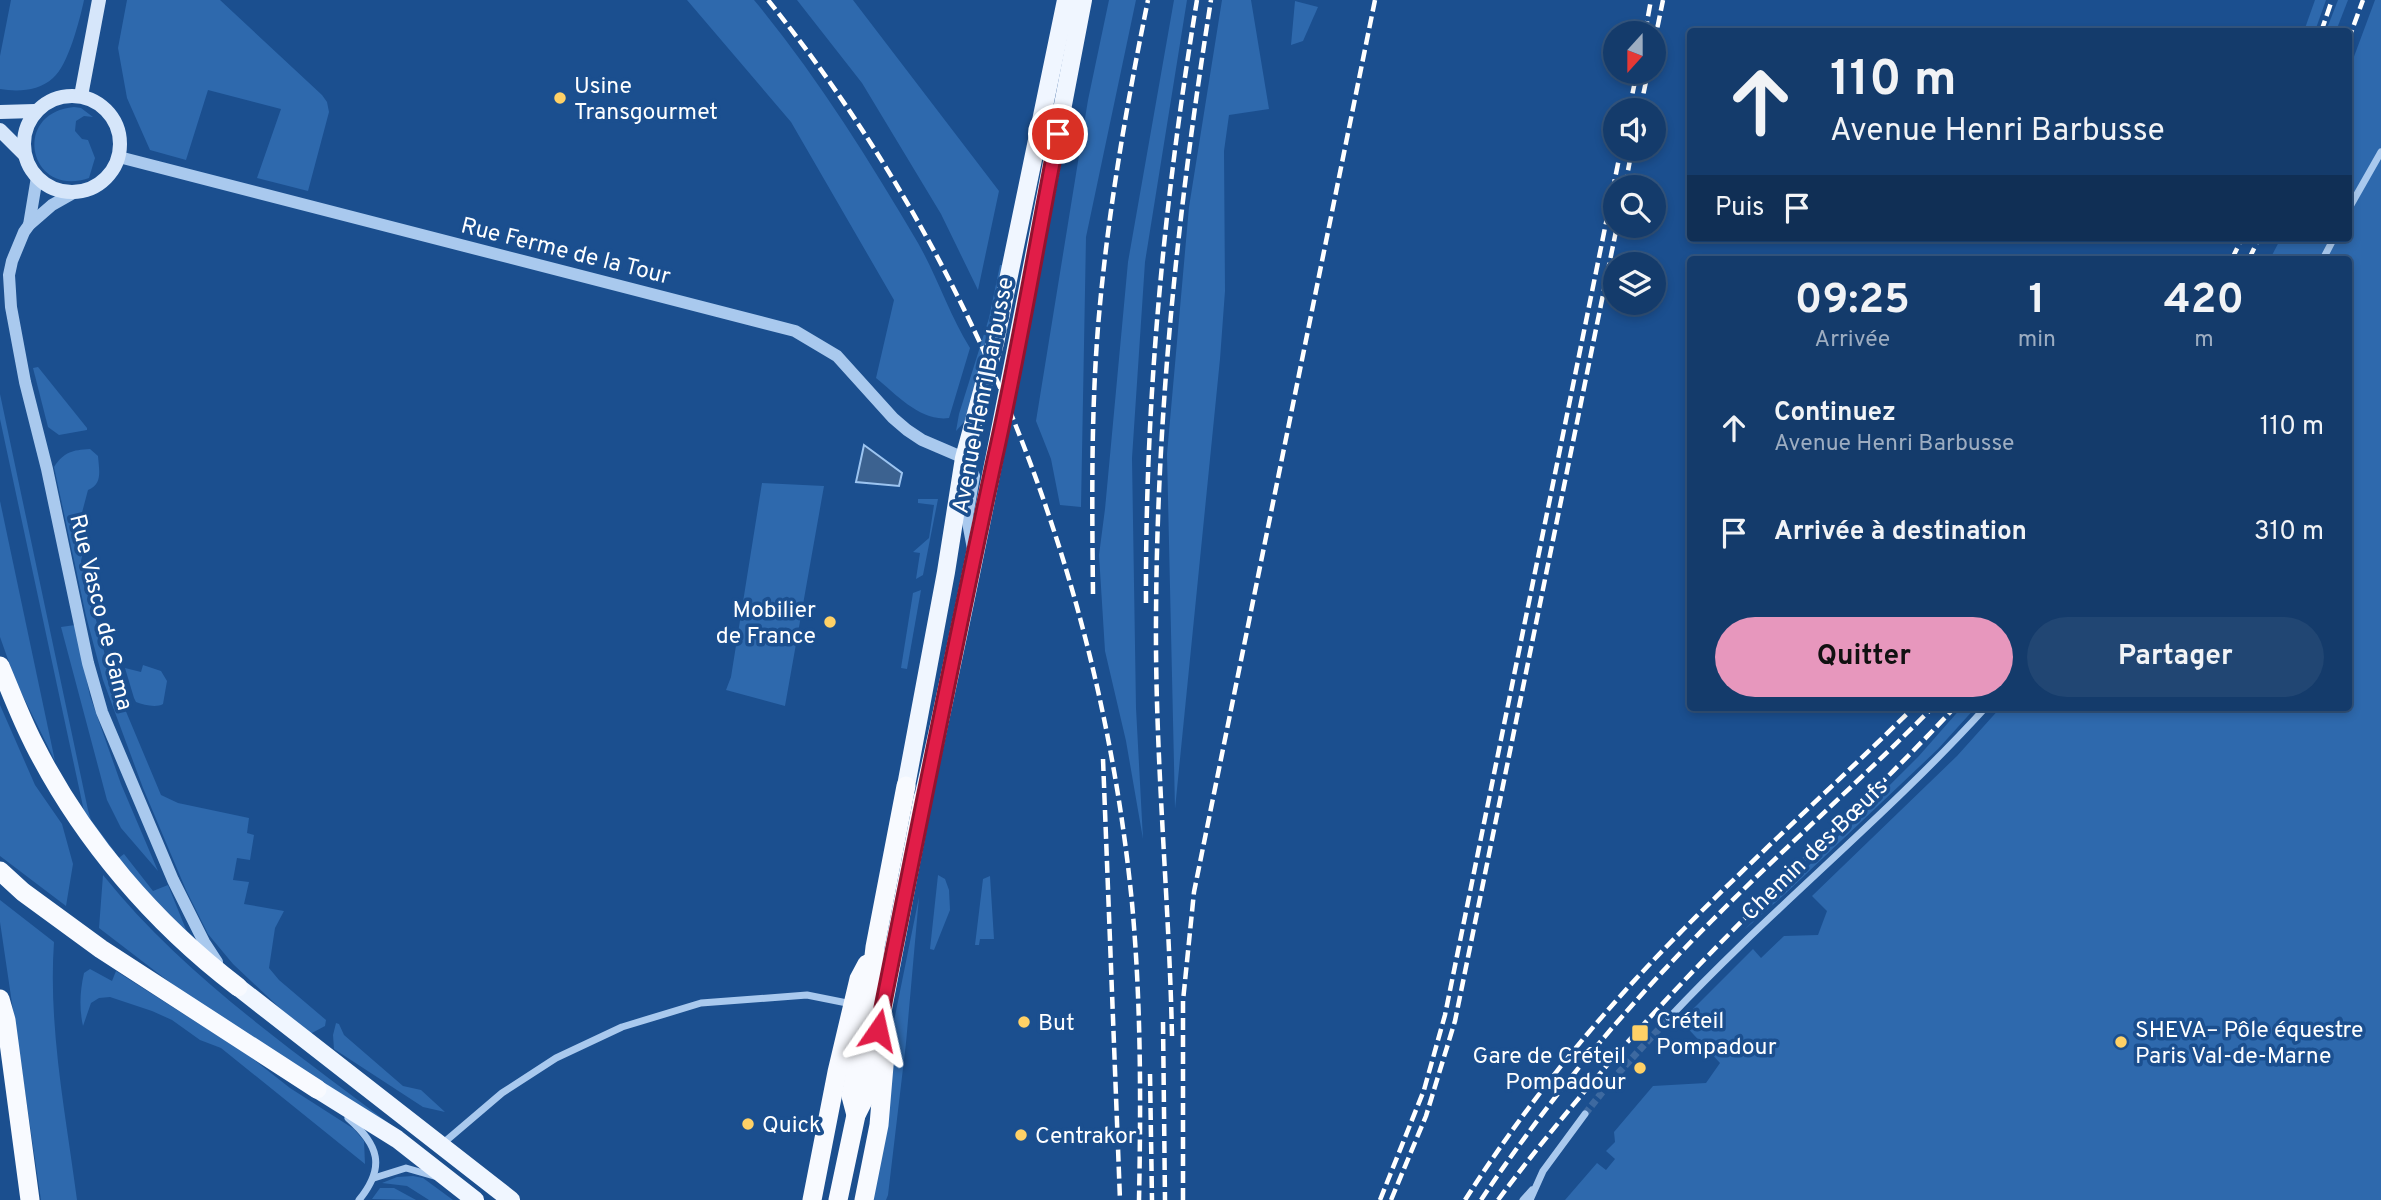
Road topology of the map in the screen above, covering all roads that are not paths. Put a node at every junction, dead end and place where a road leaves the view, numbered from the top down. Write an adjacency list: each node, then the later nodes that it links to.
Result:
1 (99, 0): 4 (main road)
2 (1066, 0): 15 (main road, Avenue Henri Barbusse)
3 (1083, 0): 16 (main road, Avenue Henri Barbusse)
4 (81, 96): 5 (main road); 10 (main road)
5 (35, 111): 6 (main road); 9 (main road)
6 (0, 112)
7 (0, 130): 9 (main road)
8 (2381, 152): 13 (street)
9 (24, 154): 11 (main road)
10 (119, 157): 12 (main road); 15 (street, Rue Ferme de la Tour)
11 (37, 177): 12 (main road); 14 (street, Rue Vasco de Gama)
12 (75, 192): 14 (street, Rue Vasco de Gama)
13 (2352, 203)
14 (29, 225): 23 (street, Rue Vasco de Gama)
15 (964, 457): 16 (street); 19 (main road, Avenue Henri Barbusse)
16 (974, 555): 20 (main road, Avenue Henri Barbusse)
17 (0, 666): 23 (highway)
18 (1982, 711): 26 (street, Chemin des Bœufs)
19 (906, 786): 22 (highway)
20 (923, 798): 27 (highway)
21 (0, 871): 29 (highway)
22 (875, 947): 25 (highway); 31 (highway)
23 (237, 987): 32 (main road)
24 (0, 999): 37 (highway)
25 (853, 1004): 32 (street); 40 (highway)
26 (1669, 1018)
27 (878, 1030): 31 (highway); 42 (highway)
28 (0, 1037): 36 (highway)
29 (317, 1089): 33 (street); 35 (main road)
30 (1586, 1114): 34 (street)
31 (856, 1115): 41 (highway)
32 (440, 1145): 39 (main road)
33 (374, 1178): 35 (street); 38 (street)
34 (1537, 1184): 43 (street); 44 (street)
35 (471, 1196)
36 (20, 1200)
37 (30, 1200)
38 (359, 1200)
39 (511, 1200)
40 (813, 1200)
41 (838, 1200)
42 (864, 1200)
43 (1523, 1200)
44 (1533, 1200)

